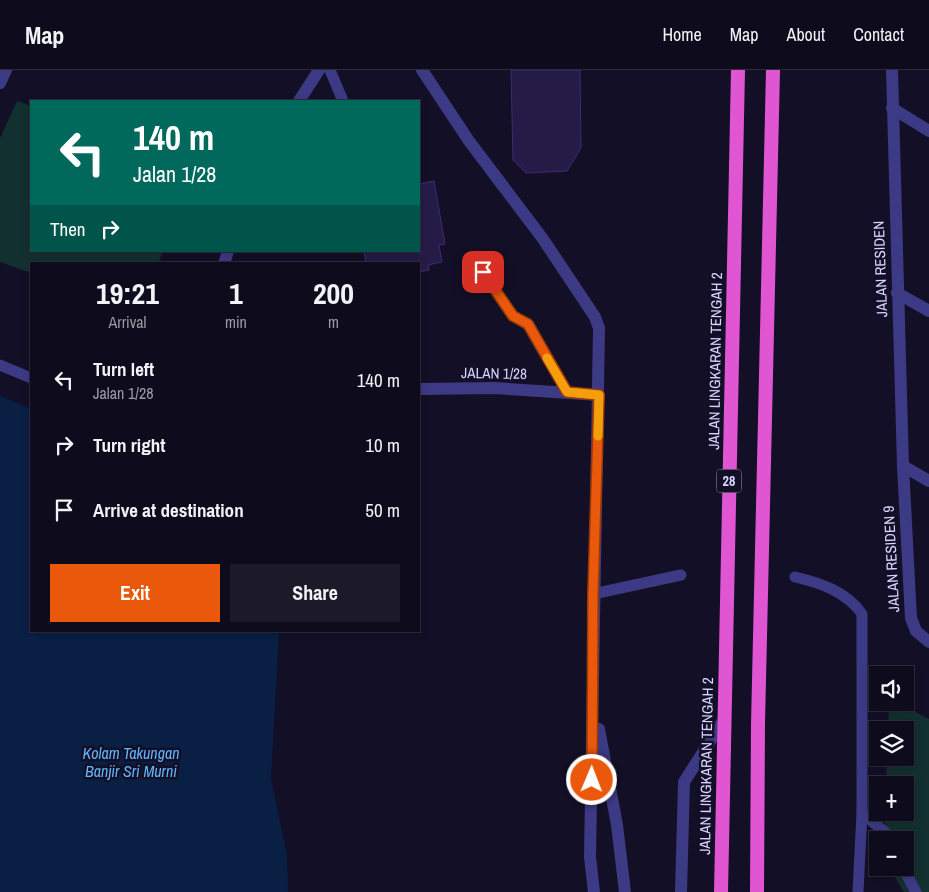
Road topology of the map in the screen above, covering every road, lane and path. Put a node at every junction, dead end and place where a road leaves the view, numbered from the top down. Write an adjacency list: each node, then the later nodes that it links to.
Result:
1 (6, 70): 8 (street)
2 (319, 70): 9 (street)
3 (330, 70): 10 (lane)
4 (422, 70): 20 (street)
5 (738, 70): 28 (highway, JALAN LINGKARAN TENGAH 2 / 28)
6 (773, 70): 36 (highway, 28)
7 (892, 70): 11 (street, JALAN RESIDEN)
8 (0, 83)
9 (300, 100)
10 (343, 100)
11 (892, 108): 12 (street); 14 (street, JALAN RESIDEN)
12 (929, 131)
13 (483, 272): 19 (lane)
14 (897, 292): 15 (street); 21 (street, JALAN RESIDEN)
15 (929, 311)
16 (0, 365): 17 (lane)
17 (30, 378)
18 (420, 389): 19 (street, JALAN 1/28)
19 (567, 392): 20 (street, JALAN 1/28)
20 (599, 395): 25 (street)
21 (903, 466): 22 (street); 26 (street, JALAN RESIDEN 9)
22 (929, 482)
23 (681, 575): 25 (lane)
24 (795, 577): 29 (lane)
25 (593, 594): 27 (street)
26 (929, 642)
27 (594, 702): 32 (street); 33 (street)
28 (723, 722): 34 (street); 35 (highway, JALAN LINGKARAN TENGAH 2 / 28)
29 (862, 813): 30 (lane); 37 (lane)
30 (884, 831)
31 (907, 876): 38 (lane)
32 (594, 892)
33 (624, 892)
34 (680, 892)
35 (721, 892)
36 (757, 892)
37 (858, 892)
38 (916, 892)

